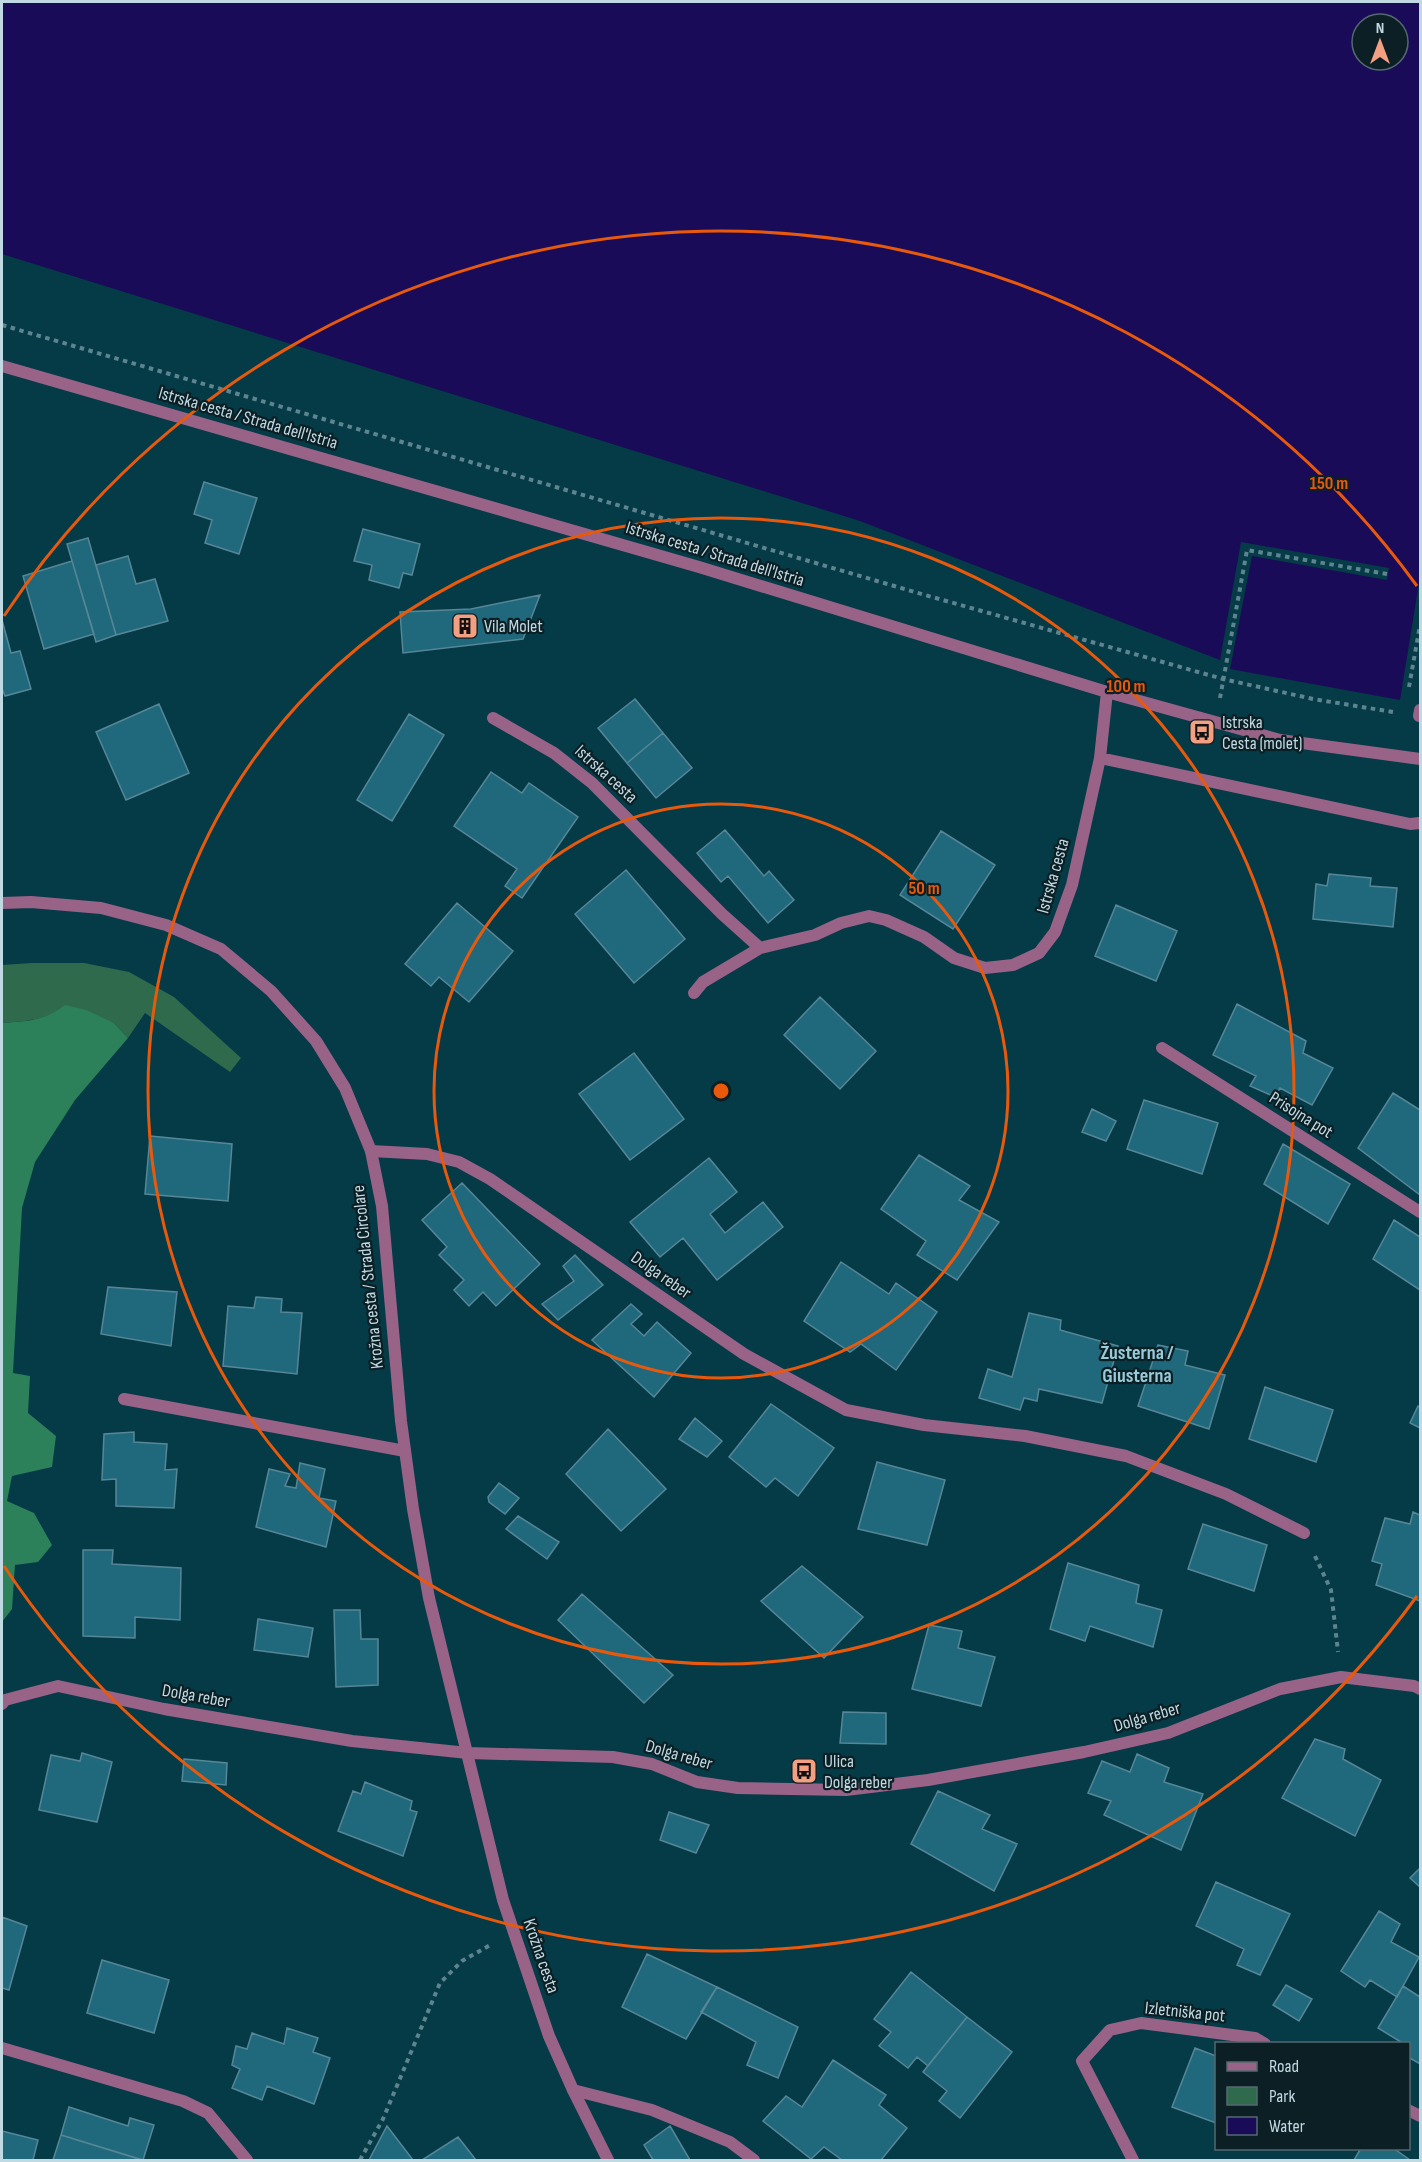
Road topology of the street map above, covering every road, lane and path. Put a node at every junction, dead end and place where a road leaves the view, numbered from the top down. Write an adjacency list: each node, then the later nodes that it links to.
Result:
1 (2, 325): 5 (path)
2 (2, 366): 6 (street, Istrska cesta / Strada dell'Istria)
3 (1387, 574): 5 (path)
4 (1420, 625): 9 (path)
5 (1223, 679): 7 (path); 9 (path)
6 (1107, 692): 11 (street, Istrska cesta); 12 (street, Istrska cesta / Strada dell'Istria)
7 (1219, 702)
8 (1420, 713): 9 (path)
9 (1404, 714)
10 (493, 718): 15 (street, Istrska cesta)
11 (1100, 758): 13 (street); 15 (street, Istrska cesta)
12 (1420, 759)
13 (1420, 823)
14 (2, 903): 18 (street, Krožna cesta / Strada Circolare)
15 (760, 948): 16 (street, Istrska cesta)
16 (694, 993)
17 (1162, 1048): 19 (street, Prisojna pot)
18 (371, 1151): 21 (street, Krožna cesta / Strada Circolare); 22 (street, Dolga reber)
19 (1420, 1212)
20 (124, 1399): 21 (street)
21 (405, 1451): 26 (street, Krožna cesta / Strada Circolare)
22 (1304, 1533): 23 (path)
23 (1341, 1677): 24 (street, Dolga reber); 26 (street, Dolga reber)
24 (1420, 1689)
25 (2, 1704): 26 (street, Dolga reber)
26 (468, 1753): 27 (street, Krožna cesta)
27 (514, 1932): 30 (street, Krožna cesta); 32 (path)
28 (1263, 2042): 35 (street, Izletniška pot)
29 (2, 2048): 31 (street)
30 (573, 2090): 33 (street, Krožna cesta); 34 (street)
31 (247, 2160)
32 (360, 2160)
33 (608, 2160)
34 (754, 2160)
35 (1133, 2160)

